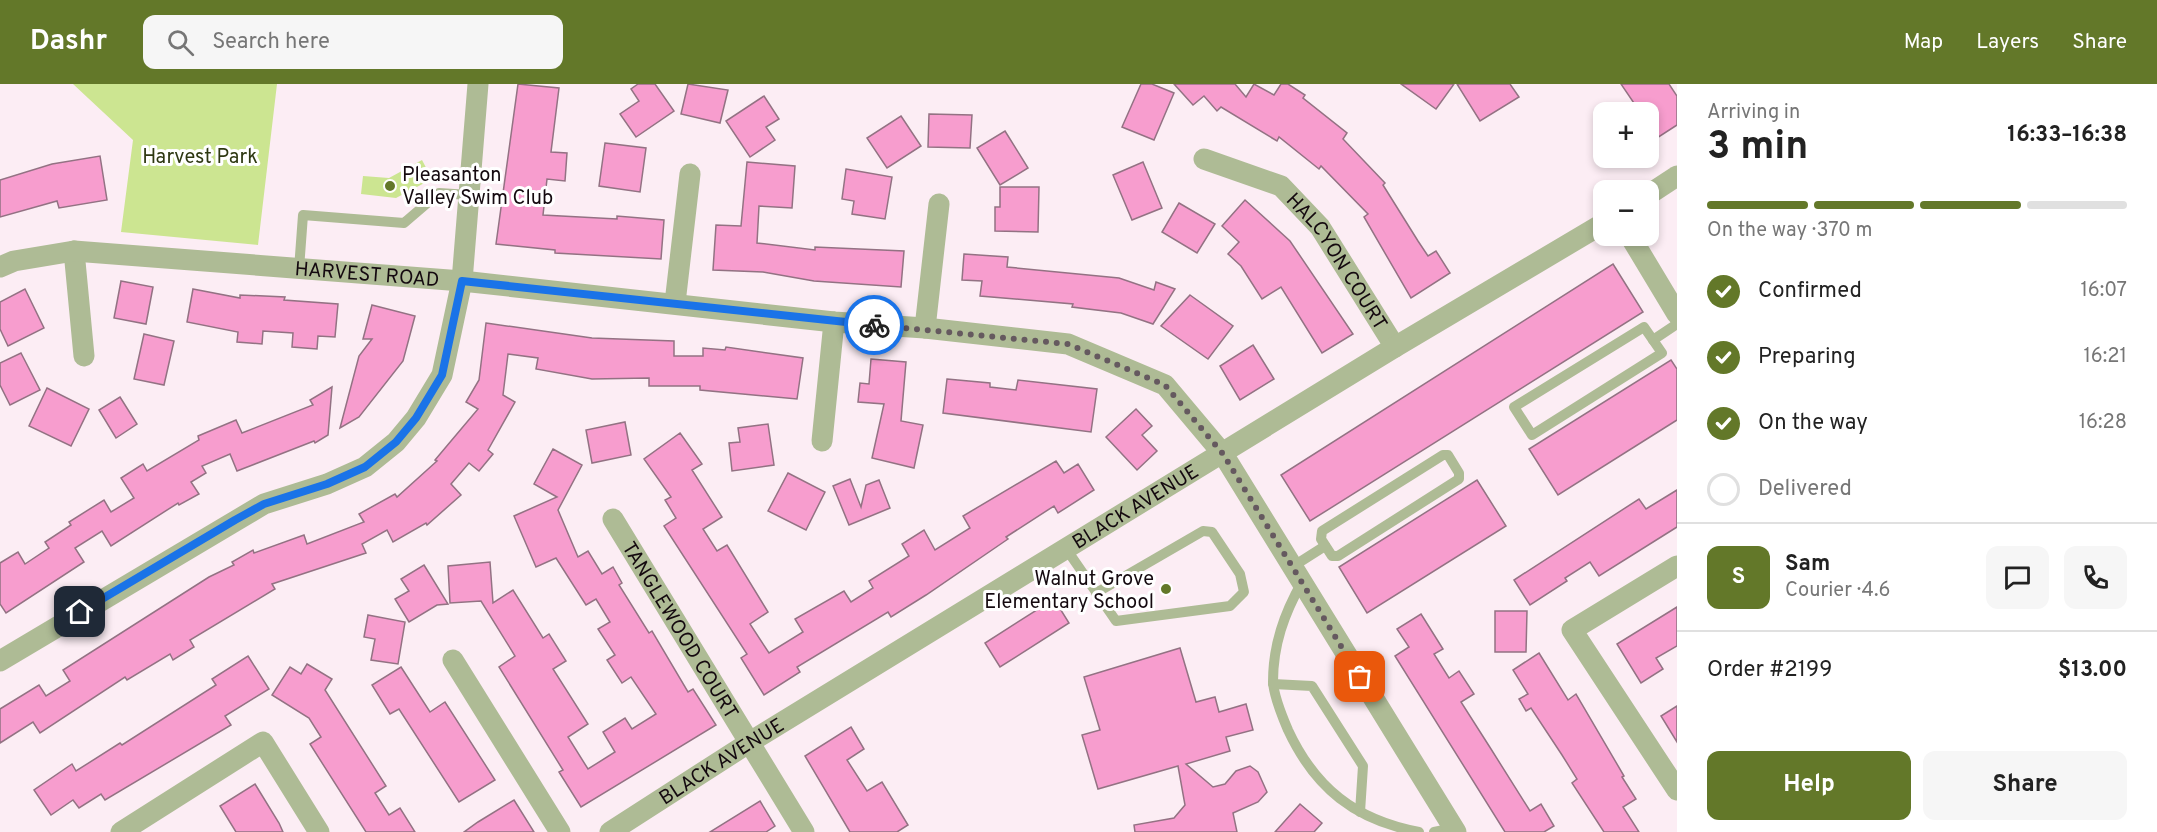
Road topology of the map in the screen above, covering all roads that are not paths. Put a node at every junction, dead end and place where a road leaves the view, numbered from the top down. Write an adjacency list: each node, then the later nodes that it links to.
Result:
1 (478, 84): 6 (street)
2 (1203, 159): 20 (street, HALCYON COURT)
3 (690, 174): 14 (street)
4 (1677, 176): 5 (street)
5 (1659, 188)
6 (469, 195): 12 (lane); 13 (street)
7 (939, 204): 18 (street)
8 (1593, 230): 20 (street, BLACK AVENUE)
9 (1636, 246): 15 (street)
10 (74, 251): 11 (street, HARVEST ROAD); 12 (street, HARVEST ROAD); 21 (street)
11 (0, 267)
12 (299, 269): 13 (street, HARVEST ROAD)
13 (462, 281): 14 (street, HARVEST ROAD); 31 (street)
14 (675, 303): 16 (street, HARVEST ROAD)
15 (1677, 314)
16 (834, 322): 18 (street, HARVEST ROAD); 22 (street)
17 (1677, 324): 19 (lane)
18 (925, 328): 23 (street, HARVEST ROAD)
19 (1653, 340): 19 (lane)
20 (1395, 347): 23 (street, BLACK AVENUE)
21 (84, 356)
22 (822, 441)
23 (1223, 454): 26 (street, BLACK AVENUE); 28 (street, HARVEST ROAD)
24 (613, 519): 33 (street, TANGLEWOOD COURT)
25 (1325, 546): 25 (lane); 28 (lane)
26 (1067, 550): 29 (lane); 33 (street, BLACK AVENUE)
27 (1677, 566): 34 (street)
28 (1297, 574): 32 (lane); 36 (street, HARVEST ROAD)
29 (1096, 593): 29 (lane)
30 (453, 660): 39 (street)
31 (0, 661)
32 (1273, 684): 35 (lane); 35 (lane)
33 (750, 742): 40 (street, BLACK AVENUE); 41 (street, TANGLEWOOD COURT)
34 (1677, 790)
35 (1360, 812): 42 (lane)
36 (1448, 831)
37 (121, 832): 38 (street)
38 (319, 832)
39 (560, 832)
40 (610, 832)
41 (804, 832)
42 (1419, 832)

